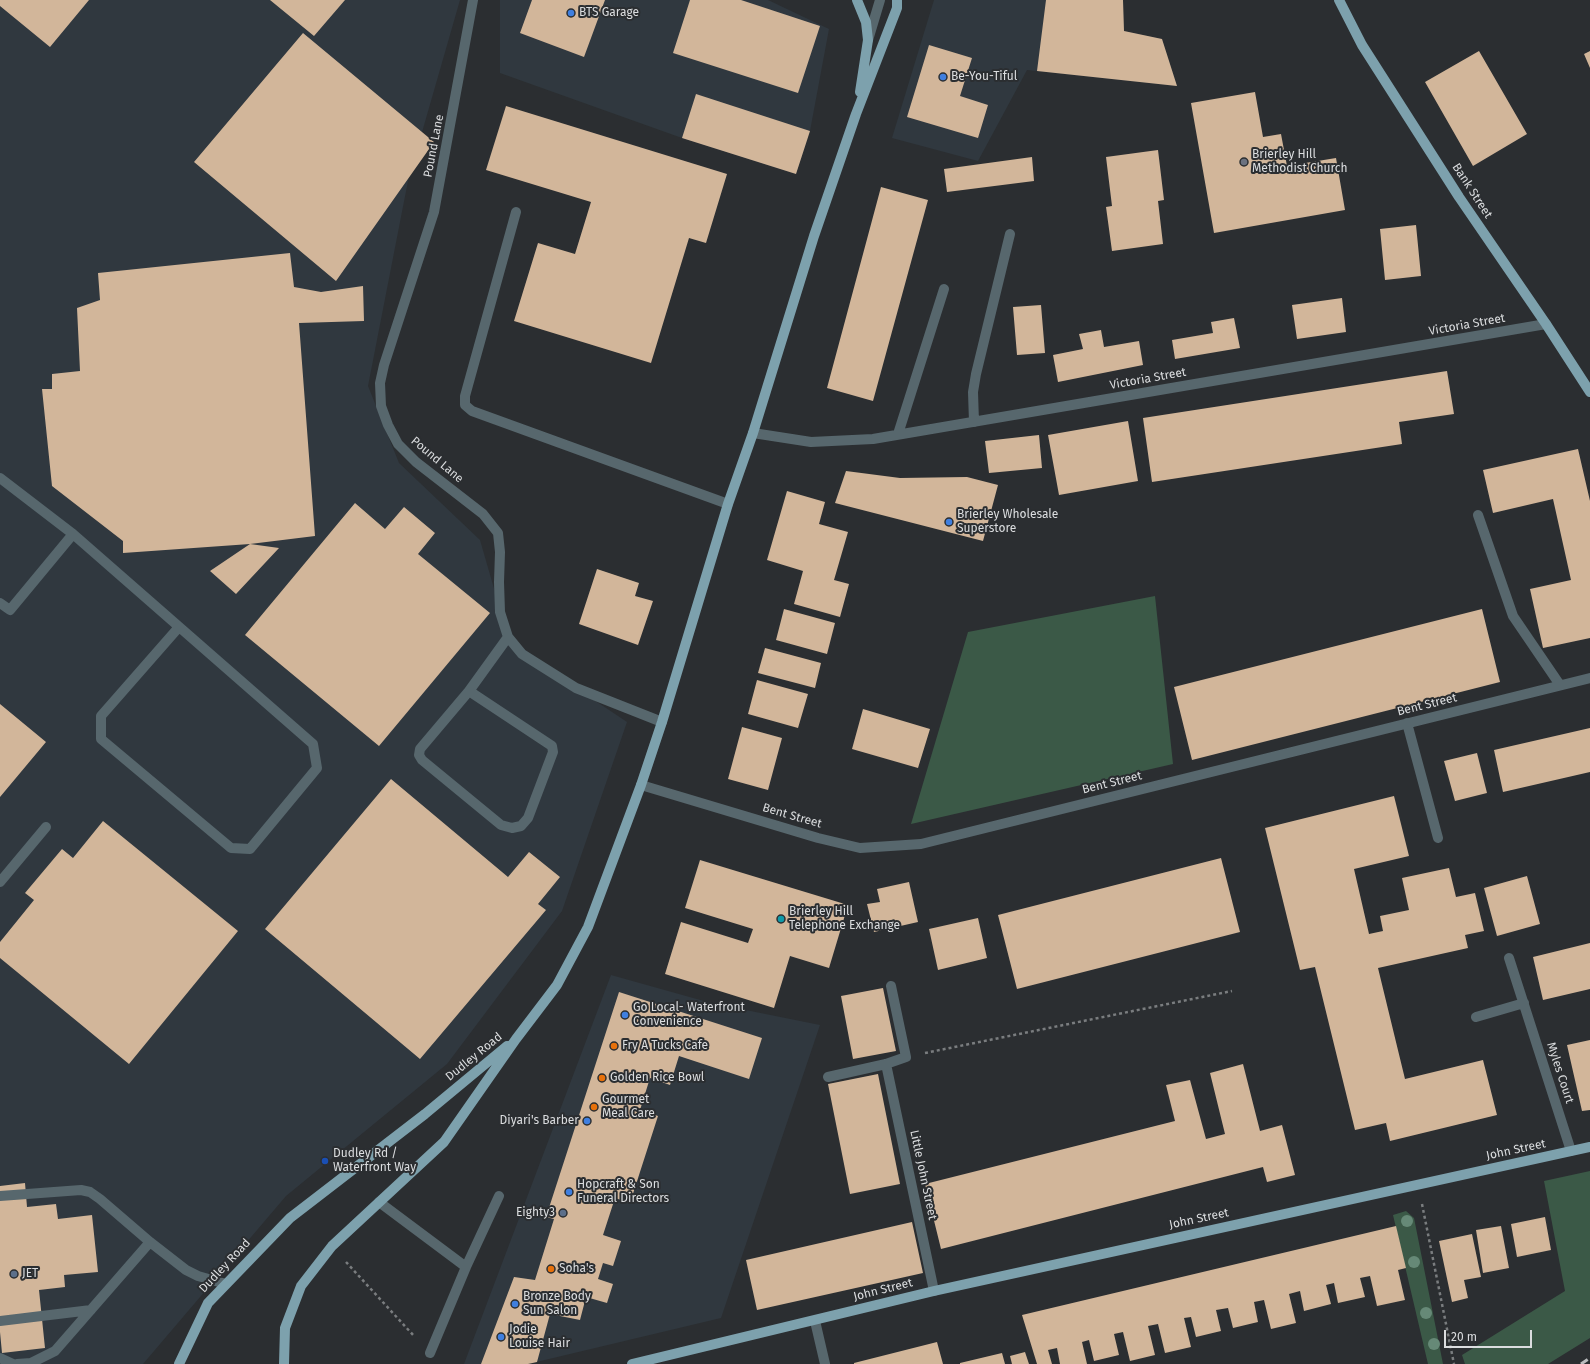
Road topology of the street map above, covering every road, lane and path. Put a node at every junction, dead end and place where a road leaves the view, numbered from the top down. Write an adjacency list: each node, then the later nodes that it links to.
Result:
1 (473, 0): 22 (street, Pound Lane)
2 (857, 0): 6 (main road)
3 (880, 0): 6 (street)
4 (1339, 0): 11 (main road, Bank Street)
5 (898, 3): 7 (main road)
6 (868, 40): 7 (main road)
7 (856, 114): 14 (main road)
8 (516, 212): 17 (street)
9 (1010, 234): 13 (street)
10 (944, 289): 15 (street)
11 (1546, 324): 12 (main road, Bank Street); 13 (street, Victoria Street)
12 (1590, 392)
13 (974, 422): 15 (street, Victoria Street)
14 (753, 433): 15 (street, Victoria Street); 17 (main road)
15 (898, 434)
16 (0, 478): 19 (street)
17 (728, 504): 26 (main road)
18 (1478, 515): 24 (street)
19 (73, 534): 20 (street); 21 (street)
20 (0, 604)
21 (179, 628): 21 (street)
22 (508, 637): 25 (street); 26 (street, Pound Lane)
23 (1590, 678): 24 (street, Bent Street)
24 (1560, 685): 27 (street, Bent Street)
25 (469, 691): 25 (street)
26 (662, 722): 28 (main road)
27 (1407, 723): 28 (street, Bent Street); 30 (street)
28 (641, 785): 37 (main road)
29 (46, 827): 31 (street)
30 (1438, 838)
31 (0, 882)
32 (1509, 958): 35 (street, Myles Court)
33 (891, 986): 38 (street)
34 (1232, 991): 38 (path)
35 (1524, 1003): 36 (street); 42 (street, Myles Court)
36 (1476, 1017)
37 (516, 1039): 46 (main road, Dudley Road); 50 (main road, Dudley Road)
38 (906, 1057): 39 (street)
39 (886, 1064): 40 (street); 51 (street, Little John Street)
40 (828, 1076)
41 (1590, 1147): 42 (main road, John Street)
42 (1571, 1151): 43 (main road, John Street)
43 (1418, 1184): 51 (main road, John Street); 57 (path)
44 (0, 1196): 47 (street)
45 (498, 1196): 49 (street)
46 (380, 1202): 48 (main road, Dudley Road); 49 (street)
47 (150, 1242): 50 (street); 52 (street)
48 (332, 1246): 55 (path); 61 (main road, Dudley Road)
49 (466, 1267): 55 (street)
50 (226, 1284): 60 (main road, Dudley Road)
51 (934, 1291): 54 (main road, John Street)
52 (91, 1310): 53 (street); 59 (street)
53 (0, 1321)
54 (815, 1321): 62 (main road, John Street); 63 (street)
55 (430, 1353)
56 (0, 1358): 58 (street)
57 (1453, 1363)
58 (13, 1364)
59 (17, 1364)
60 (179, 1364)
61 (284, 1364)
62 (632, 1364)
63 (825, 1364)

